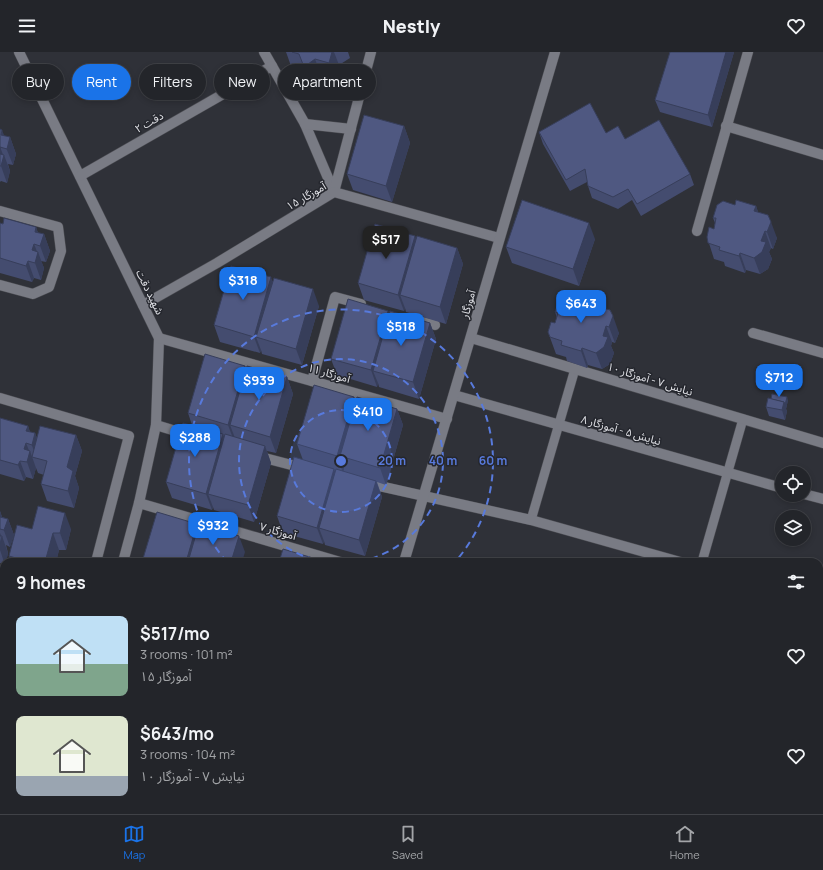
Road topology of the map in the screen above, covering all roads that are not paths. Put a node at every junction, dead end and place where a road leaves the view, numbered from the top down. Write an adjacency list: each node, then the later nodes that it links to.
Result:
1 (19, 52): 11 (street, شهید دقت)
2 (264, 52): 6 (street)
3 (371, 52): 9 (street)
4 (555, 52): 15 (street, آموزگار)
5 (748, 52): 8 (street)
6 (272, 66): 7 (street); 11 (street, دقت ۲)
7 (305, 124): 9 (street); 12 (street)
8 (726, 126): 10 (street); 14 (street)
9 (351, 129): 12 (street)
10 (823, 155)
11 (80, 176): 17 (street, شهید دقت)
12 (334, 192): 15 (street, آموزگار ۱۵); 17 (street, آموزگار ۱۵)
13 (0, 211): 16 (street)
14 (697, 231)
15 (499, 238): 23 (street, آموزگار)
16 (0, 285)
17 (143, 306): 22 (street, شهید دقت)
18 (371, 307): 26 (street)
19 (406, 317): 20 (street)
20 (435, 325)
21 (753, 333): 24 (street)
22 (159, 338): 26 (street, آموزگار ۱۱); 31 (street, شهید دقت)
23 (471, 338): 25 (street, نیایش ۷ - آموزگار ۱۰); 27 (street, آموزگار)
24 (823, 353)
25 (575, 369): 30 (street, نیایش ۷ - آموزگار ۱۰); 32 (lane)
26 (312, 381): 29 (street, آموزگار ۱۱)
27 (454, 395): 29 (street, آموزگار); 32 (street, نیایش ۵ - آموزگار ۸)
28 (0, 398): 45 (street)
29 (447, 419): 40 (street, آموزگار)
30 (743, 419): 34 (street, نیایش ۷ - آموزگار ۱۰); 37 (lane)
31 (156, 425): 33 (street); 43 (street, شهید دقت)
32 (559, 425): 37 (street, نیایش ۵ - آموزگار ۸); 44 (lane)
33 (202, 439)
34 (823, 443)
35 (248, 453): 36 (street)
36 (316, 472)
37 (727, 472): 39 (street, نیایش ۵ - آموزگار ۸); 50 (lane)
38 (355, 480): 40 (street)
39 (775, 486)
40 (424, 496): 44 (street); 48 (street, آموزگار)
41 (811, 496): 42 (street)
42 (823, 499)
43 (140, 503): 46 (street, شهید دقت); 47 (street, آموزگار ۷)
44 (531, 520): 49 (street)
45 (97, 558)
46 (124, 558)
47 (326, 558)
48 (405, 558)
49 (666, 558)
50 (703, 558)

